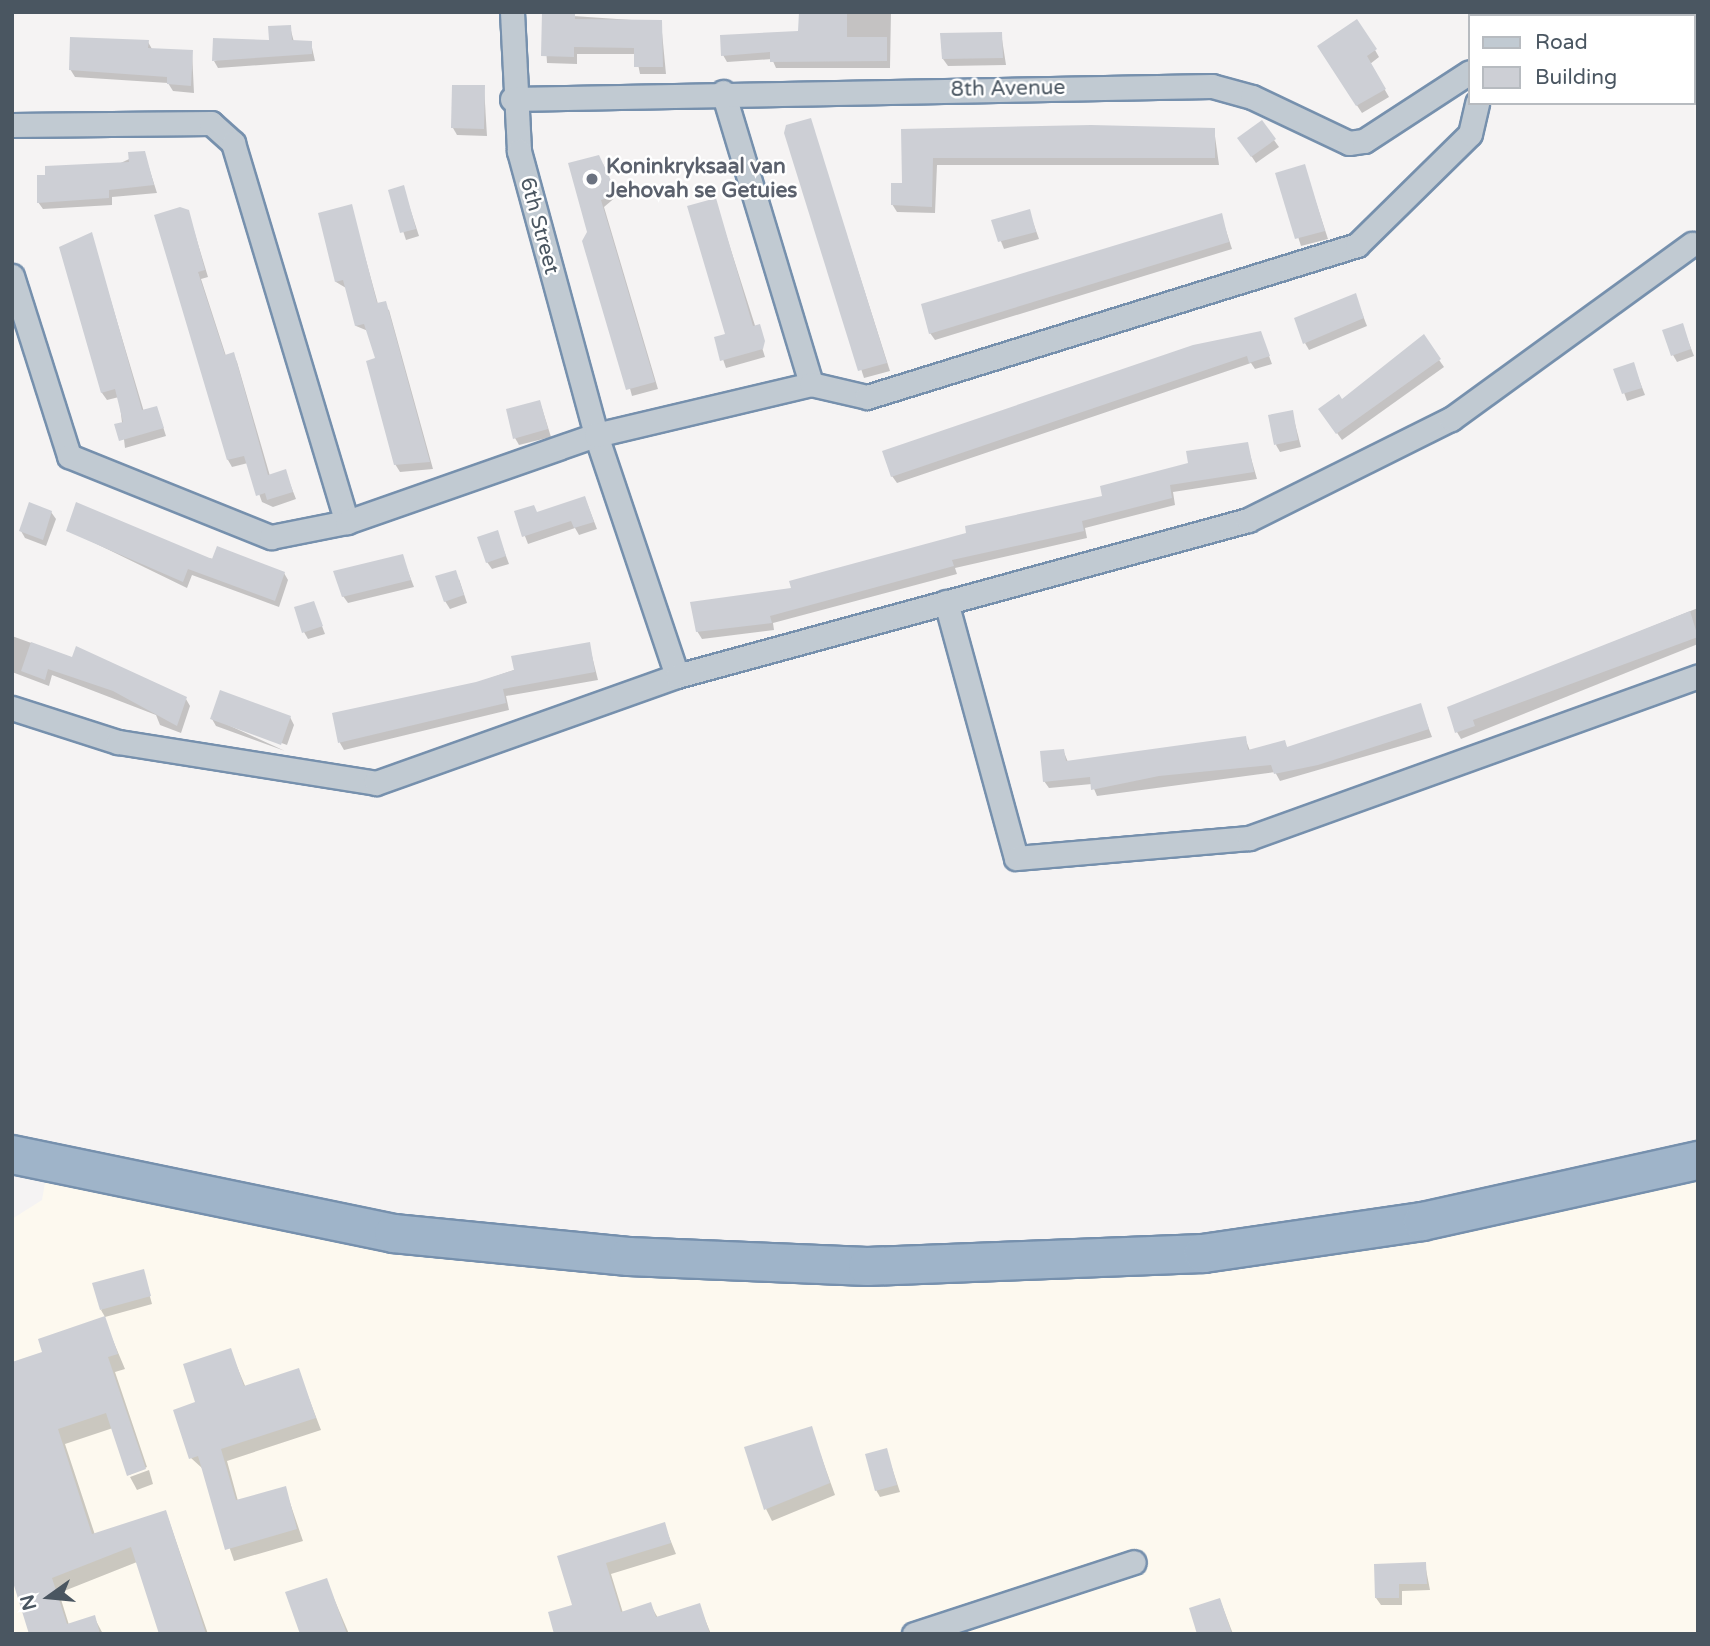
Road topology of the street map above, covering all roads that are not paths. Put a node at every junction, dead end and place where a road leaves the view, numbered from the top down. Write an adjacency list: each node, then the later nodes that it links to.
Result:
1 (512, 12): 4 (street, 6th Street)
2 (1468, 73): 3 (street, 8th Avenue)
3 (723, 92): 4 (street, 8th Avenue); 9 (street)
4 (512, 99): 10 (street, 6th Street)
5 (1477, 105): 9 (street)
6 (12, 125): 11 (street)
7 (1692, 244): 12 (street)
8 (12, 276): 11 (street)
9 (811, 384): 10 (street)
10 (596, 435): 11 (street); 13 (street, 6th Street)
11 (347, 522)
12 (946, 603): 13 (street); 14 (street)
13 (677, 676): 15 (street)
14 (1698, 676)
15 (12, 708)
16 (12, 1154): 17 (highway)
17 (1698, 1160)
18 (1134, 1562): 19 (street)
19 (914, 1634)

